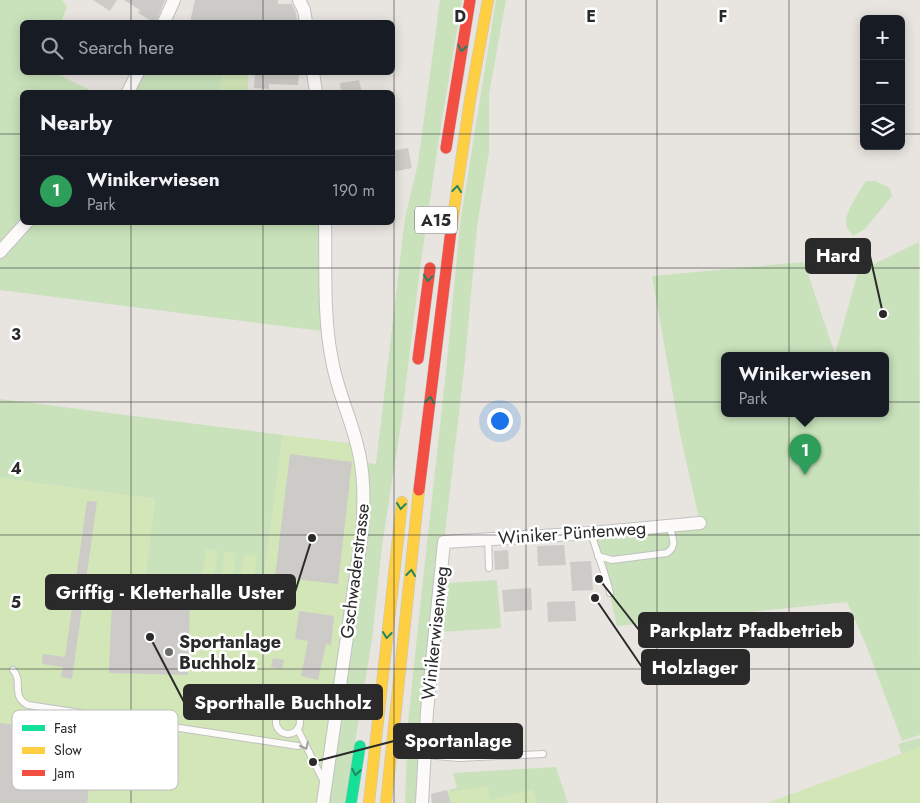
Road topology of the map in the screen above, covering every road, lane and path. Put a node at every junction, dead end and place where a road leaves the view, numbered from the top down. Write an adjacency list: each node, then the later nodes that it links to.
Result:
1 (174, 0): 5 (street)
2 (299, 0): 6 (street)
3 (470, 0): 11 (highway, one-way to 11)
4 (488, 0): 27 (highway, A15, one-way to 4)
5 (165, 20)
6 (306, 20)
7 (136, 75): 9 (street)
8 (313, 75): 10 (street)
9 (129, 90)
10 (316, 90)
11 (445, 158)
12 (24, 225): 14 (street)
13 (325, 225): 31 (street, Gschwaderstrasse)
14 (0, 252)
15 (432, 252): 16 (highway, A15, one-way to 16)
16 (418, 366)
17 (403, 490): 25 (highway, one-way to 25)
18 (700, 523): 19 (street, Winiker Püntenweg)
19 (669, 526): 20 (street, Winiker Püntenweg); 23 (lane)
20 (591, 533): 21 (street, Winiker Püntenweg); 23 (lane)
21 (488, 539): 22 (street, Winiker Püntenweg); 24 (lane)
22 (444, 542): 40 (street, Winikerwisenweg)
23 (598, 556): 26 (lane)
24 (489, 568)
25 (393, 570): 28 (highway); 45 (highway, one-way to 45)
26 (610, 593)
27 (404, 642): 42 (highway); 46 (highway, A15)
28 (374, 652)
29 (13, 670): 30 (lane)
30 (61, 710)
31 (336, 713): 32 (lane); 41 (street, Gschwaderstrasse)
32 (297, 714): 34 (lane); 35 (lane)
33 (178, 728): 37 (lane)
34 (298, 730): 35 (lane); 41 (lane, one-way to 41)
35 (286, 734): 37 (lane)
36 (362, 735): 44 (highway, one-way to 44)
37 (284, 744): 38 (lane)
38 (298, 746)
39 (543, 754): 40 (lane)
40 (425, 755): 47 (street, Winikerwisenweg)
41 (326, 785): 43 (street, Gschwaderstrasse)
42 (398, 794)
43 (323, 803)
44 (351, 803)
45 (369, 803)
46 (386, 803)
47 (422, 803)

